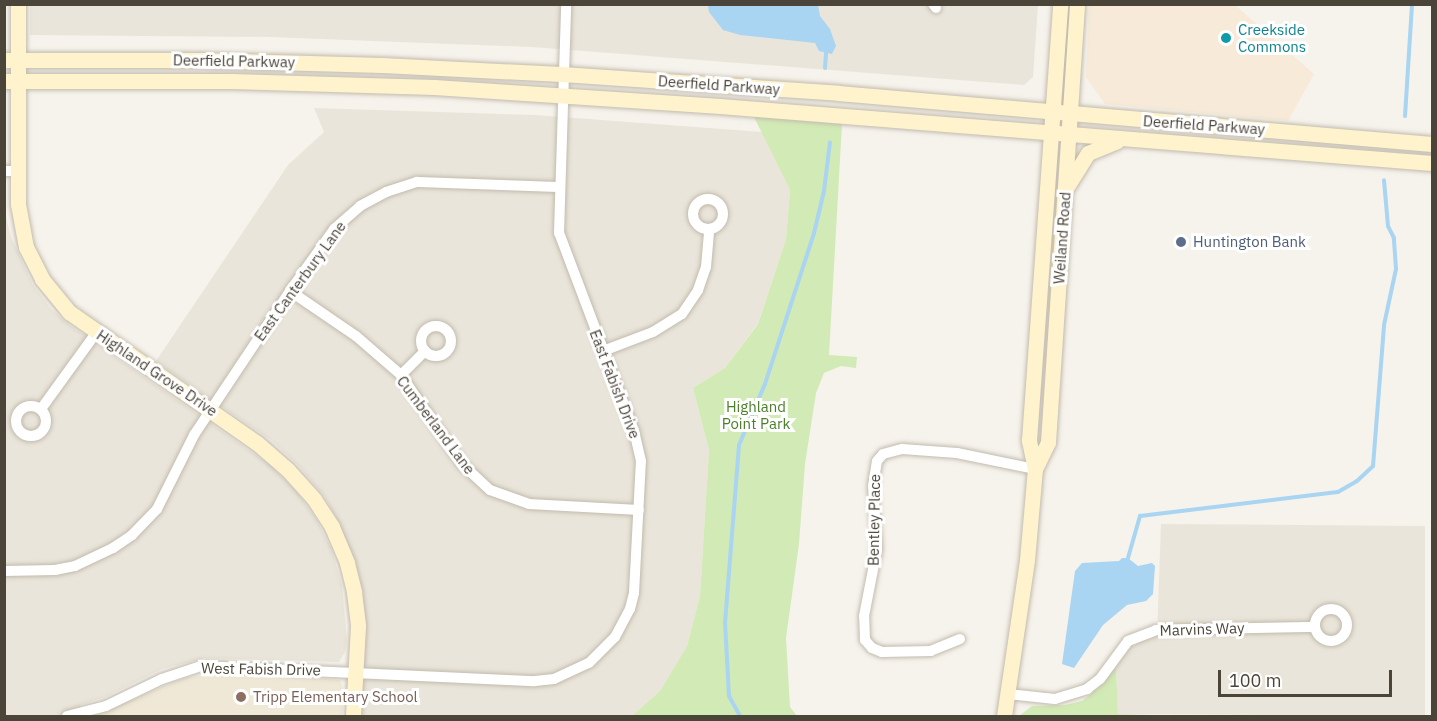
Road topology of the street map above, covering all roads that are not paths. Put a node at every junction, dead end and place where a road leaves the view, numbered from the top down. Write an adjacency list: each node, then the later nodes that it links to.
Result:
1 (18, 4): 5 (main road, Highland Grove Drive)
2 (566, 4): 6 (street, East Fabish Drive)
3 (1060, 4): 9 (main road, Weiland Road)
4 (1077, 4): 10 (main road, Weiland Road)
5 (11, 60): 6 (main road, Deerfield Parkway); 7 (main road, Highland Grove Drive)
6 (562, 74): 8 (street, East Fabish Drive); 9 (main road, Deerfield Parkway)
7 (11, 81): 8 (main road, Deerfield Parkway); 16 (main road, Highland Grove Drive)
8 (562, 95): 11 (main road, Deerfield Parkway); 17 (street, East Fabish Drive)
9 (1052, 113): 10 (main road, Deerfield Parkway); 11 (main road, Weiland Road)
10 (1070, 115): 12 (main road, Weiland Road); 14 (main road, Deerfield Parkway)
11 (1050, 132): 12 (main road, Deerfield Parkway); 27 (main road, Weiland Road)
12 (1068, 134): 13 (main road, Deerfield Parkway); 18 (main road, Weiland Road)
13 (1126, 138): 15 (main road, Deerfield Parkway); 18 (main road)
14 (1432, 144)
15 (1432, 164)
16 (11, 171): 21 (main road, Highland Grove Drive)
17 (558, 187): 20 (street, East Canterbury Lane); 23 (street, East Fabish Drive)
18 (1065, 193): 27 (main road, Weiland Road)
19 (710, 229): 23 (street)
20 (290, 291): 24 (street, Cumberland Lane); 26 (street, East Canterbury Lane)
21 (96, 333): 25 (street); 26 (main road, Highland Grove Drive)
22 (425, 351): 24 (street)
23 (603, 351): 28 (street, East Fabish Drive)
24 (401, 375): 28 (street, Cumberland Lane)
25 (41, 409)
26 (210, 409): 29 (street, East Canterbury Lane); 32 (main road, Highland Grove Drive)
27 (1035, 469): 31 (street, Bentley Place); 33 (main road, Weiland Road)
28 (639, 510): 32 (street, East Fabish Drive)
29 (4, 571)
30 (1315, 627): 33 (street, Marvins Way)
31 (960, 639)
32 (357, 672): 34 (street, West Fabish Drive); 35 (main road, Highland Grove Drive)
33 (1008, 694): 36 (main road, Weiland Road)
34 (67, 717)
35 (353, 717)
36 (1004, 717)

